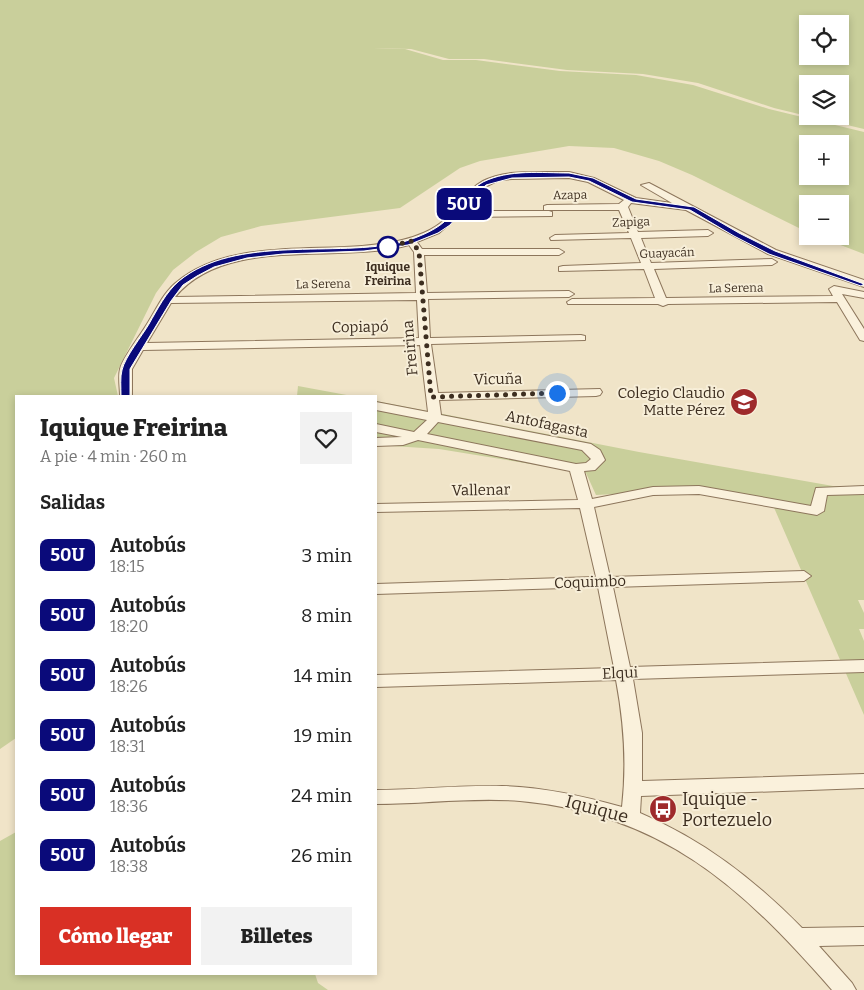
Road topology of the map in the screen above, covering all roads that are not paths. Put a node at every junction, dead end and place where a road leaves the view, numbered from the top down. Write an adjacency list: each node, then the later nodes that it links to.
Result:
1 (646, 185): 3 (street)
2 (627, 203): 3 (street); 4 (street, Azapa); 4 (street); 6 (street)
3 (692, 208): 14 (street)
4 (456, 214): 8 (street)
5 (708, 233): 6 (street, Zapiga)
6 (634, 235): 7 (street, Zapiga); 12 (street)
7 (555, 238)
8 (412, 241): 9 (street, Freirina); 19 (street)
9 (419, 252): 10 (street); 16 (street, Freirina)
10 (559, 252)
11 (772, 262): 12 (street, Guayacán)
12 (647, 266): 13 (street, Guayacán); 20 (street)
13 (563, 269)
14 (864, 284)
15 (864, 295): 18 (street)
16 (422, 296): 17 (street, La Serena); 19 (street, La Serena); 25 (street, Freirina)
17 (571, 298): 20 (street, La Serena)
18 (840, 299): 20 (street, La Serena); 22 (street)
19 (167, 300): 26 (street)
20 (663, 303)
21 (864, 315): 22 (street)
22 (849, 316): 24 (street)
23 (581, 338): 25 (street, Copiapó)
24 (864, 338)
25 (425, 341): 26 (street, Copiapó); 29 (street, Freirina)
26 (139, 347): 28 (street)
27 (596, 392): 29 (street, Vicuña)
28 (126, 395)
29 (431, 397): 31 (street, Freirina)
30 (377, 406): 31 (street, Antofagasta)
31 (435, 418): 33 (street); 35 (street, Antofagasta)
32 (377, 428): 33 (street)
33 (414, 439): 34 (street); 35 (street)
34 (377, 442)
35 (576, 468): 37 (street)
36 (864, 490): 37 (street)
37 (587, 504): 38 (street, Vallenar); 40 (street)
38 (377, 508)
39 (804, 576): 40 (street, Coquimbo)
40 (604, 581): 41 (street, Coquimbo); 43 (street)
41 (377, 589)
42 (864, 666): 43 (street, Elqui)
43 (624, 673): 44 (street, Elqui); 46 (street)
44 (377, 681)
45 (864, 781): 46 (street)
46 (633, 789): 48 (street)
47 (377, 797): 48 (street, Iquique)
48 (630, 816): 50 (street, Iquique)
49 (864, 936): 50 (street)
50 (798, 937): 51 (street, Iquique)
51 (845, 990)

